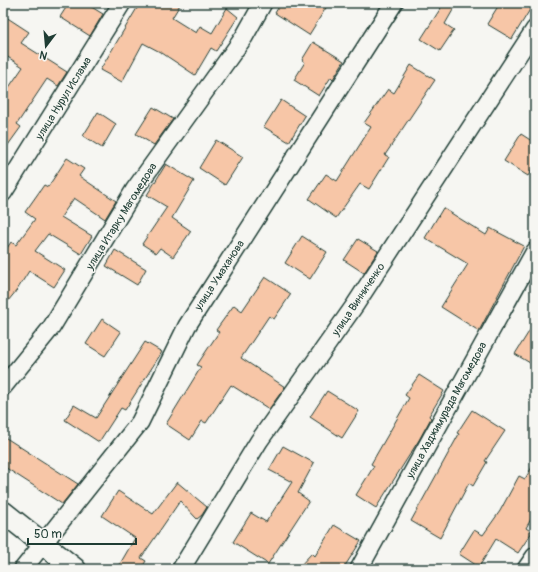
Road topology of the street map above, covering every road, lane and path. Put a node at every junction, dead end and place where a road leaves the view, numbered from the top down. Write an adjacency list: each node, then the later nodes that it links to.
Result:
1 (122, 3): 5 (street, улица Нурул Ислама)
2 (263, 3): 7 (street, улица Итарку Магомедова)
3 (394, 3): 9 (street, улица Умаханова)
4 (535, 29): 13 (street, улица Винниченко)
5 (3, 193)
6 (535, 251): 14 (street, улица Хаджимурада Магомедова)
7 (3, 387)
8 (3, 512): 9 (street)
9 (44, 544): 11 (street, улица Умаханова); 12 (street)
10 (535, 556): 15 (street)
11 (24, 569)
12 (75, 569)
13 (181, 569)
14 (358, 569)
15 (526, 569)

